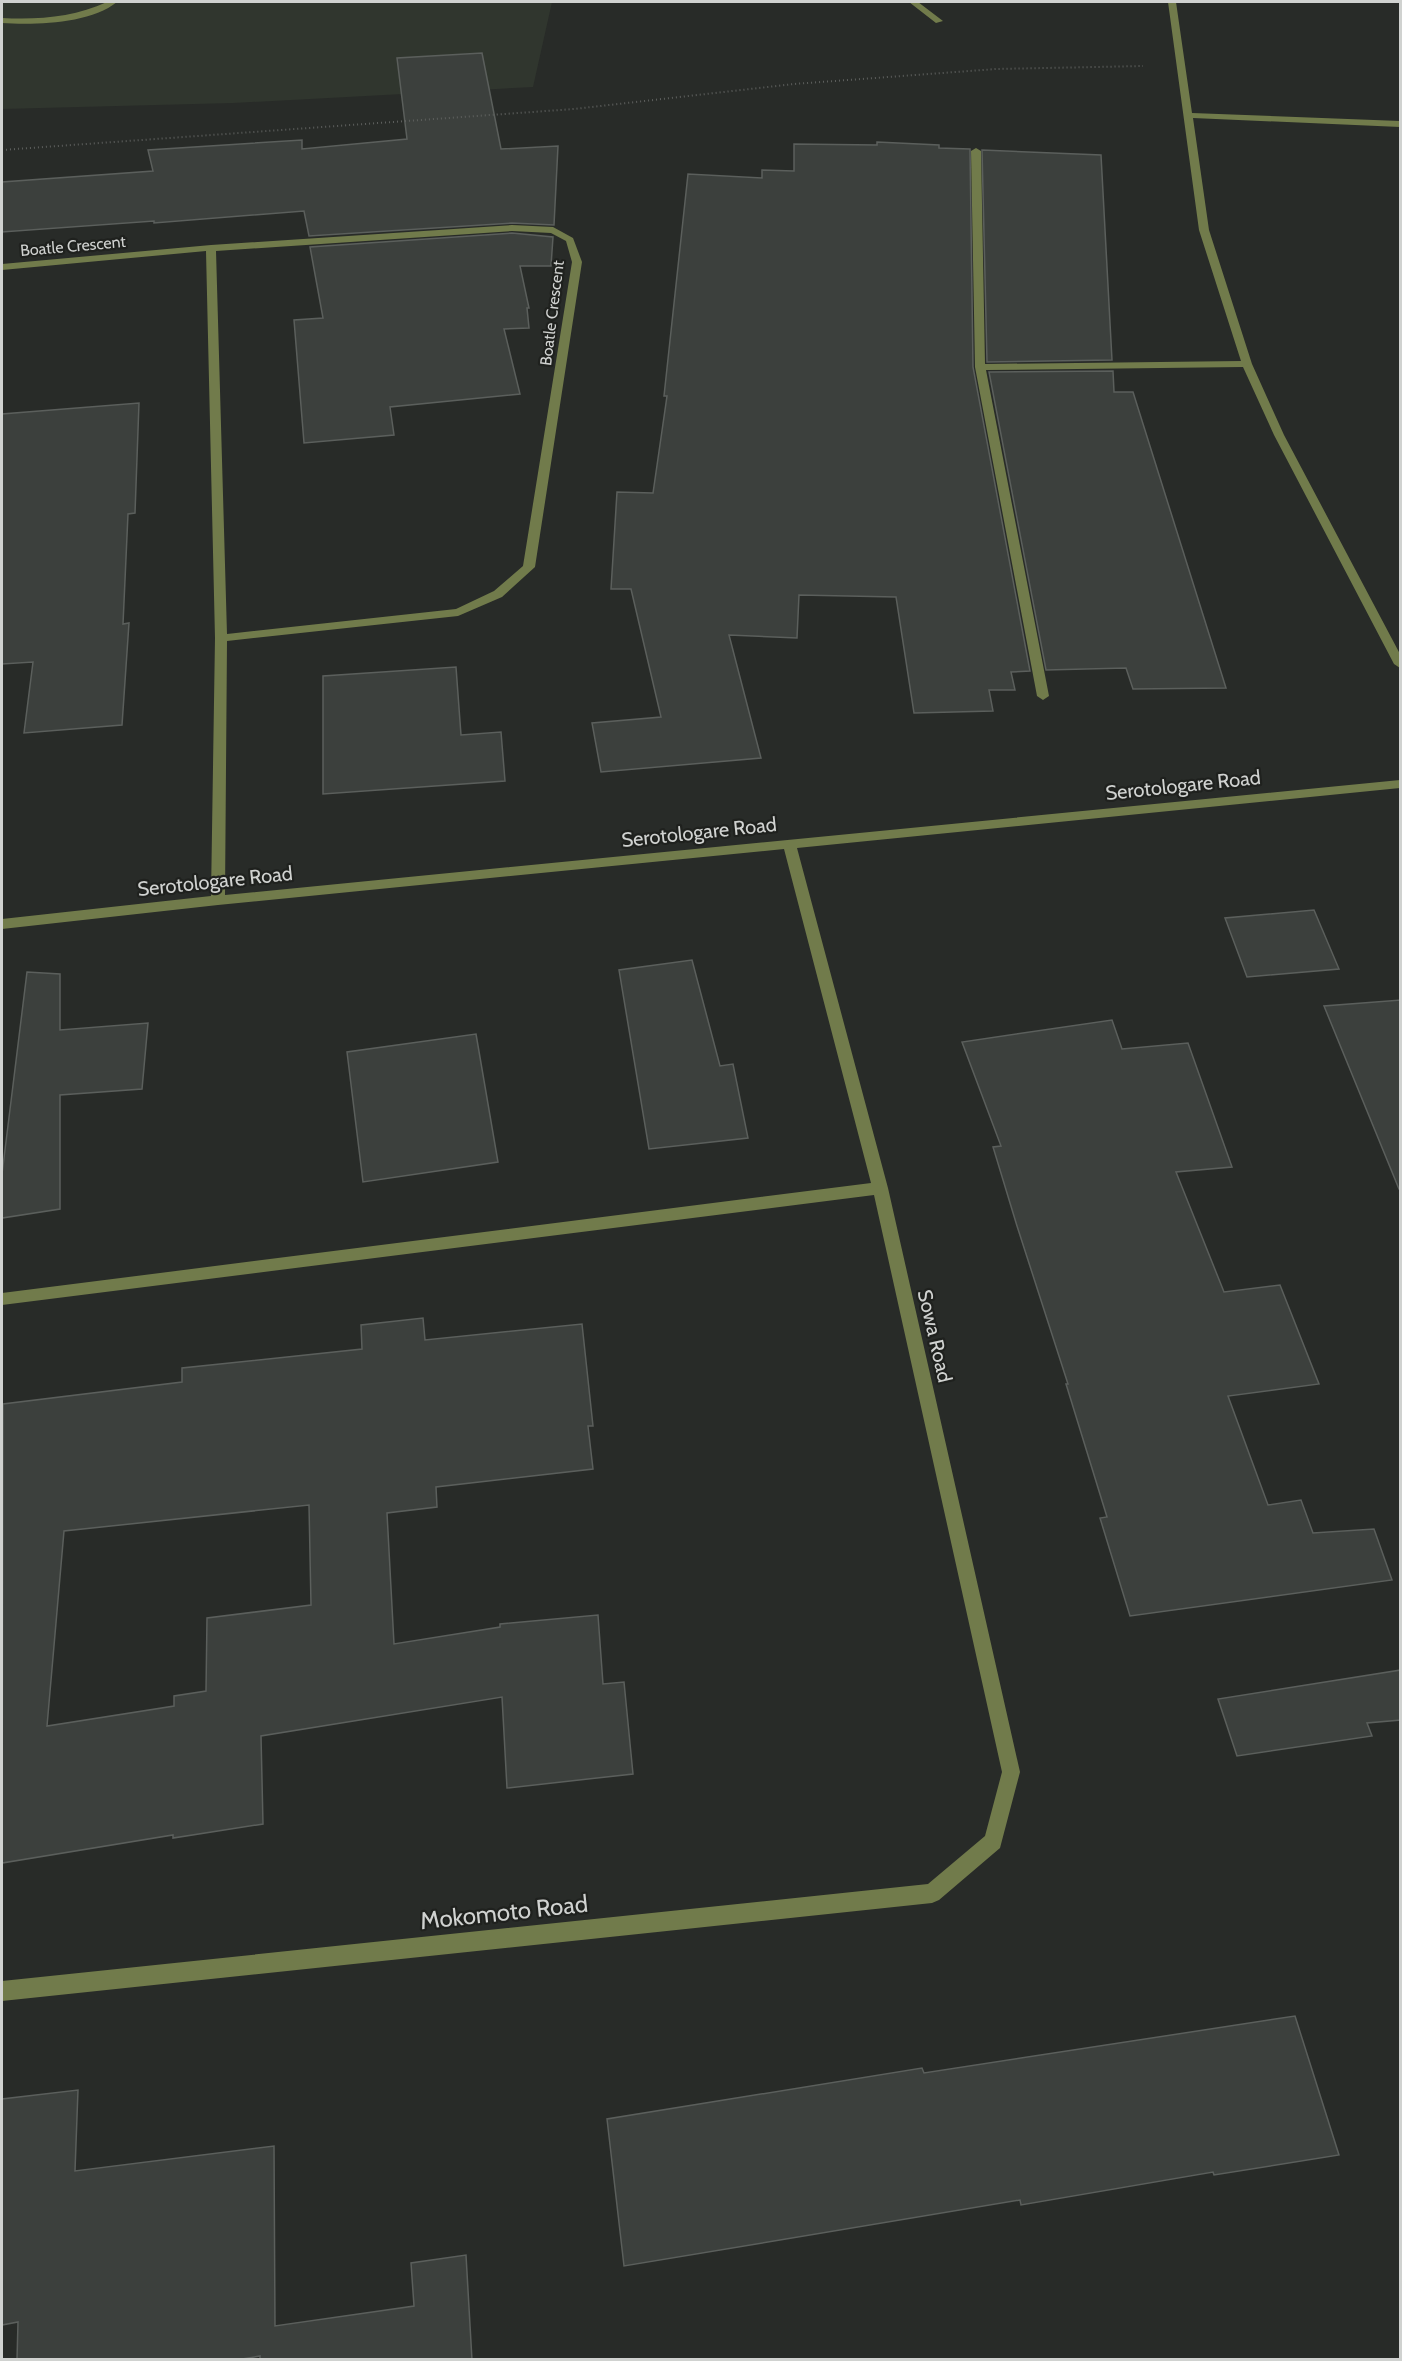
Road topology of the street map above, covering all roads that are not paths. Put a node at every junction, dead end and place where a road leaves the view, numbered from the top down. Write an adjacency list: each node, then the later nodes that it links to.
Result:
1 (112, 2): 4 (street)
2 (913, 2): 5 (street)
3 (1172, 2): 6 (street)
4 (2, 21)
5 (939, 21)
6 (1187, 115): 7 (street); 11 (street)
7 (1401, 124)
8 (976, 151): 12 (street)
9 (211, 248): 10 (street, Boatle Crescent); 13 (street); 13 (street, Boatle Crescent)
10 (2, 267)
11 (1248, 364): 12 (street); 14 (street)
12 (980, 367): 15 (street)
13 (221, 638): 18 (street)
14 (1401, 664)
15 (1043, 696)
16 (1401, 784): 17 (street, Serotologare Road)
17 (789, 843): 18 (street, Serotologare Road); 20 (street, Sowa Road)
18 (218, 900): 19 (street, Serotologare Road)
19 (2, 924)
20 (880, 1188): 21 (street); 22 (street, Sowa Road)
21 (2, 1299)
22 (993, 1841): 23 (street, Mokomoto Road)
23 (2, 1991)

